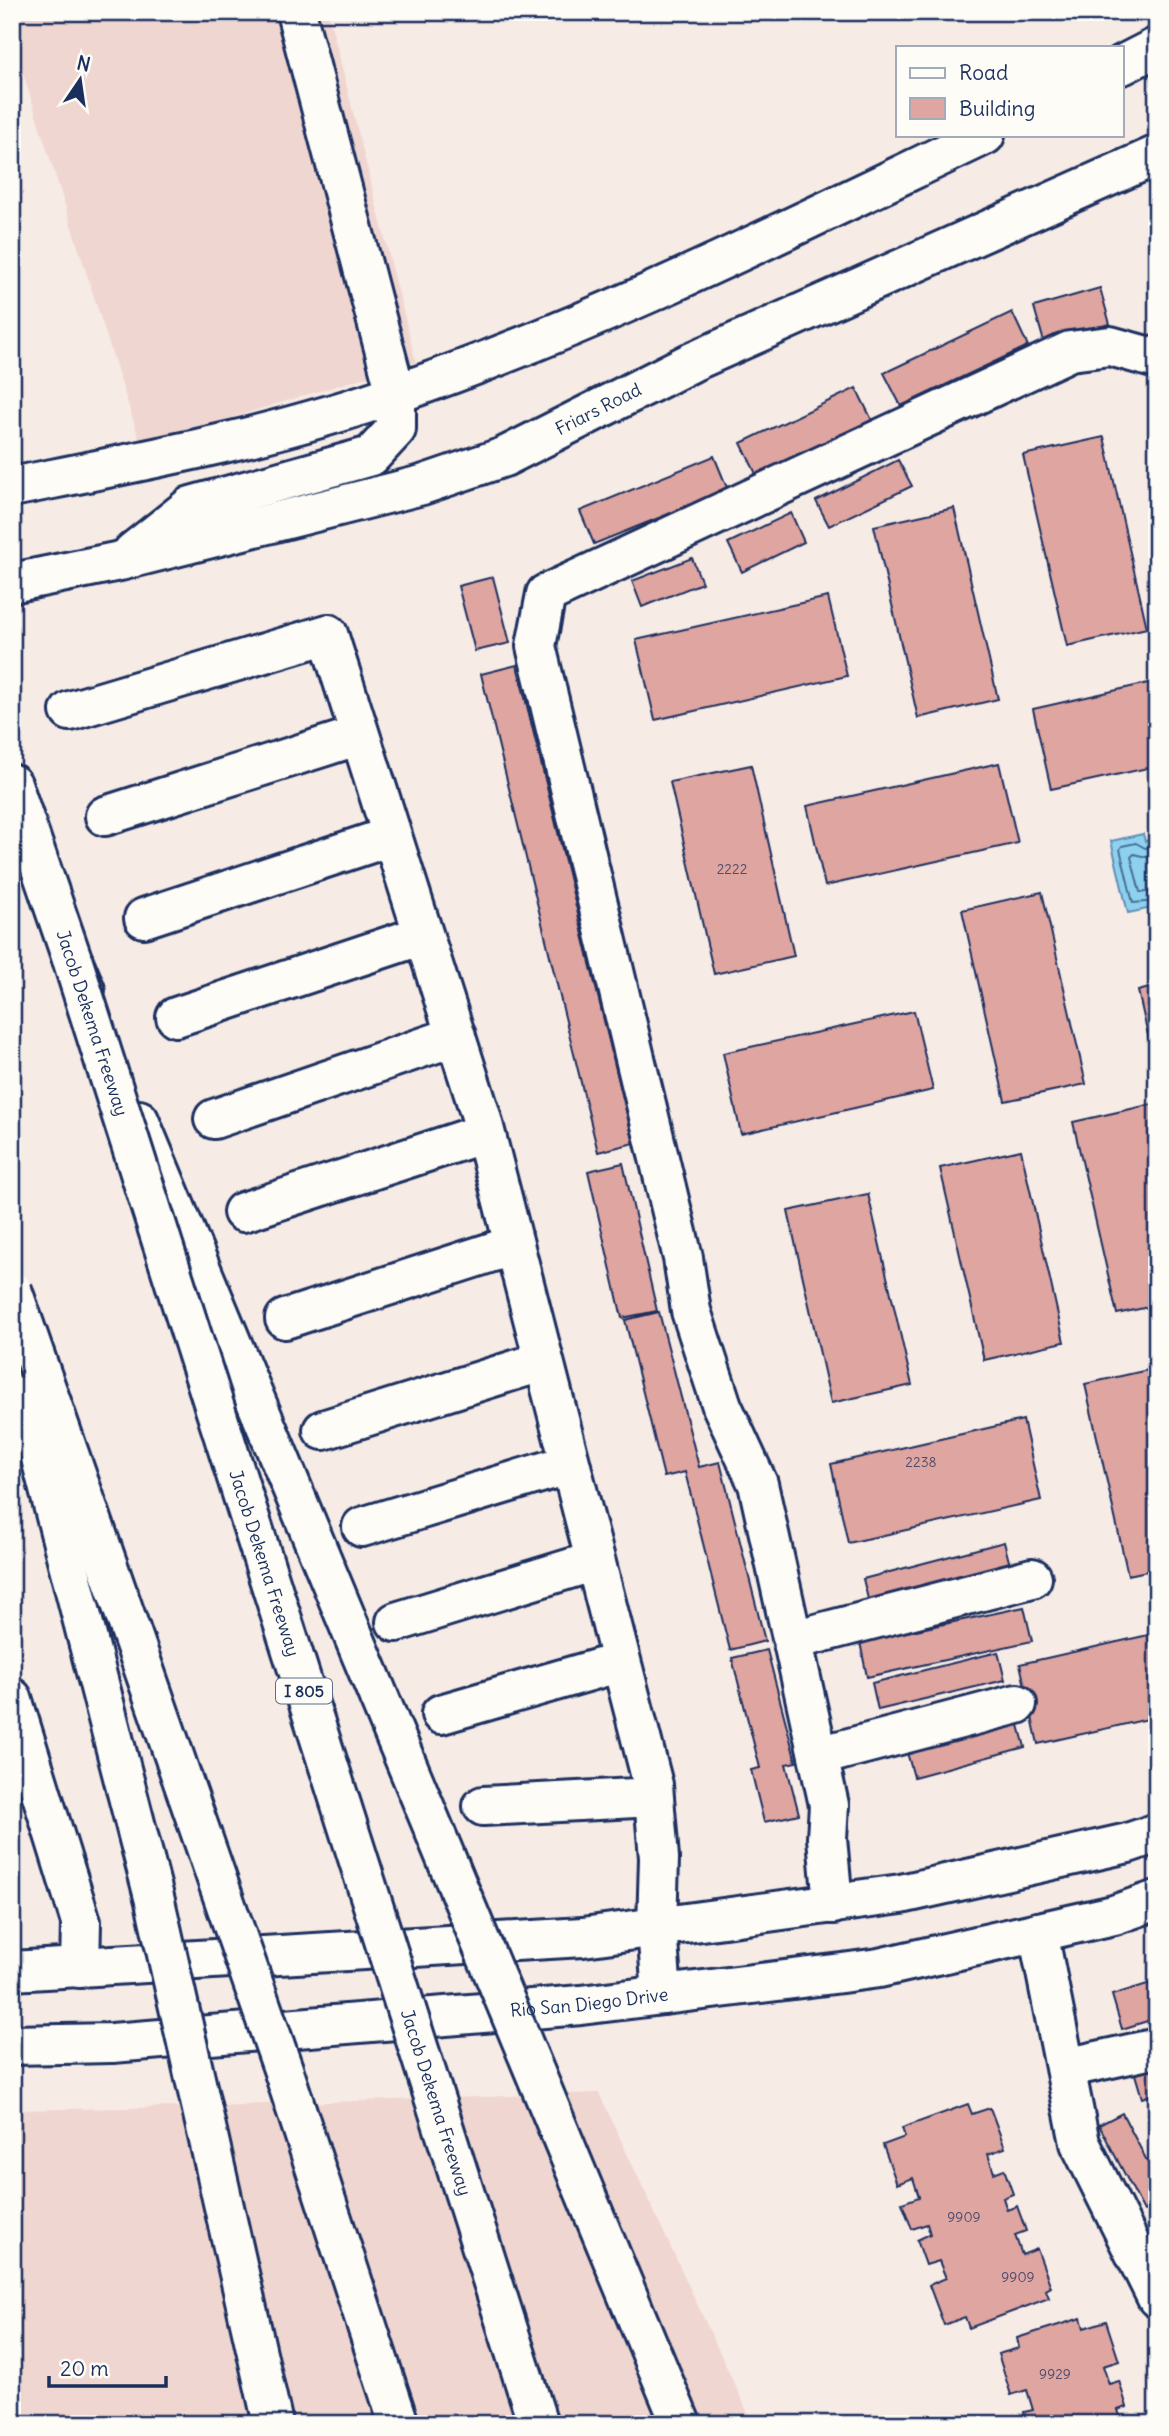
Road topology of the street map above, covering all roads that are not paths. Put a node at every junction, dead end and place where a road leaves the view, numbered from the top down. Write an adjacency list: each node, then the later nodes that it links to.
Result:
1 (296, 12): 7 (main road)
2 (1157, 47): 3 (main road)
3 (1124, 64)
4 (983, 136): 7 (main road)
5 (1157, 155): 9 (main road, Friars Road)
6 (1157, 359): 35 (main road)
7 (396, 394): 8 (main road); 9 (main road)
8 (12, 487)
9 (120, 561): 10 (main road, Friars Road)
10 (12, 583)
11 (70, 711): 12 (main road)
12 (360, 735): 14 (main road); 15 (main road)
13 (12, 784): 18 (main road, Jacob Dekema Freeway / I 805)
14 (105, 816)
15 (392, 836): 16 (main road); 17 (main road)
16 (144, 918)
17 (423, 935): 19 (main road); 20 (main road)
18 (72, 958): 58 (main road, Jacob Dekema Freeway / I 805, bridge); 59 (main road, bridge)
19 (176, 1017)
20 (456, 1036): 21 (main road); 22 (main road)
21 (214, 1119)
22 (485, 1133): 23 (main road); 24 (main road)
23 (243, 1212)
24 (514, 1245): 26 (main road); 28 (main road)
25 (12, 1290): 57 (main road, bridge)
26 (285, 1319)
27 (12, 1339): 56 (main road, bridge)
28 (544, 1361): 29 (main road); 30 (main road)
29 (323, 1430)
30 (570, 1464): 31 (main road); 32 (main road)
31 (362, 1527)
32 (595, 1561): 34 (main road); 36 (main road)
33 (1032, 1578): 35 (main road)
34 (396, 1622)
35 (793, 1640): 40 (main road)
36 (621, 1662): 39 (main road); 42 (main road)
37 (12, 1698): 41 (main road)
38 (1017, 1704): 40 (main road)
39 (441, 1714)
40 (819, 1756): 46 (main road)
41 (27, 1788): 49 (main road)
42 (654, 1797): 43 (main road); 47 (main road)
43 (483, 1805)
44 (1157, 1833): 46 (main road)
45 (1157, 1900): 48 (main road, Rio San Diego Drive)
46 (833, 1904): 47 (main road)
47 (657, 1928): 49 (main road); 51 (main road)
48 (1038, 1932): 51 (main road, Rio San Diego Drive); 54 (main road)
49 (80, 1968): 50 (main road)
50 (12, 1971)
51 (662, 1995): 52 (main road, Rio San Diego Drive)
52 (12, 2045)
53 (1157, 2048): 54 (main road)
54 (1065, 2068): 55 (main road)
55 (1157, 2298)
56 (273, 2424)
57 (399, 2424)
58 (538, 2424)
59 (681, 2424)

